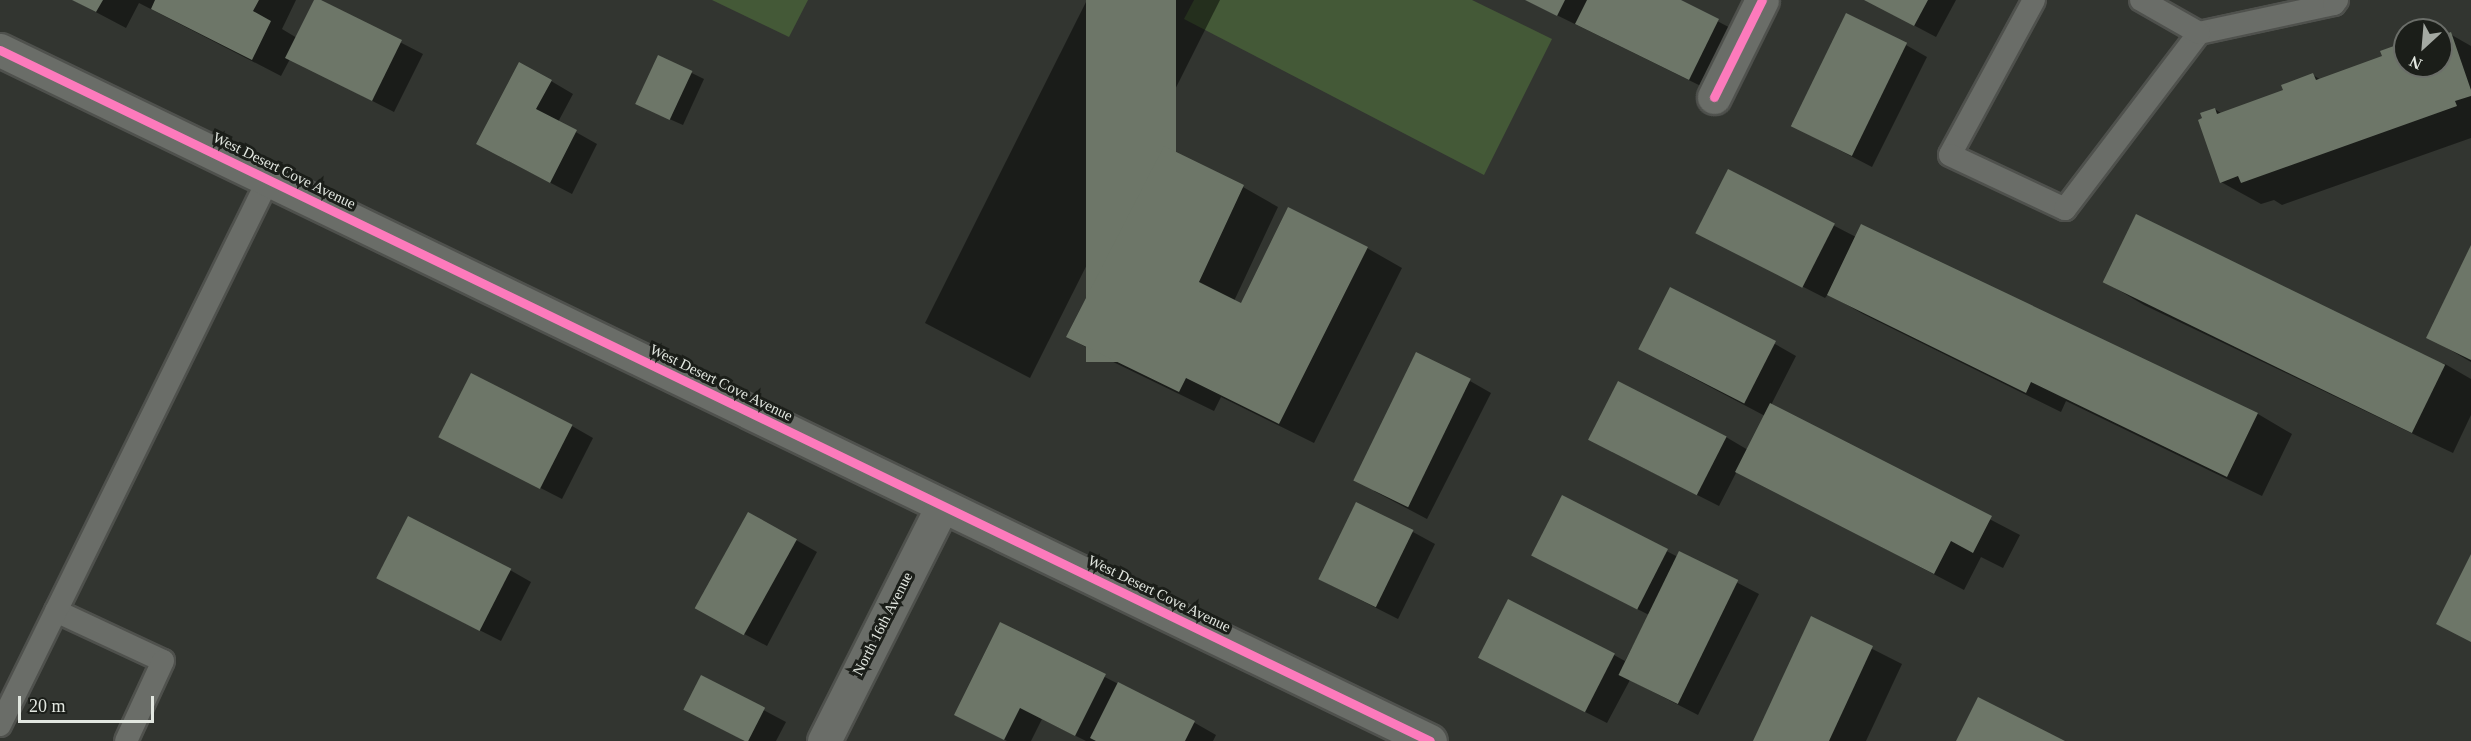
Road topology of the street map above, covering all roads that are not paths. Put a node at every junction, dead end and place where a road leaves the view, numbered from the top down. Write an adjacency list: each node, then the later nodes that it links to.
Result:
1 (1762, 0): 7 (street)
2 (2034, 0): 5 (lane)
3 (2141, 0): 5 (lane)
4 (2337, 0): 5 (lane)
5 (2199, 33)
6 (0, 50): 8 (street, West Desert Cove Avenue)
7 (1714, 97)
8 (268, 180): 9 (street, West Desert Cove Avenue); 10 (lane)
9 (942, 506): 13 (street, North 16th Avenue); 14 (street, West Desert Cove Avenue)
10 (56, 611): 11 (lane); 12 (lane)
11 (0, 725)
12 (126, 741)
13 (824, 741)
14 (1430, 741)

